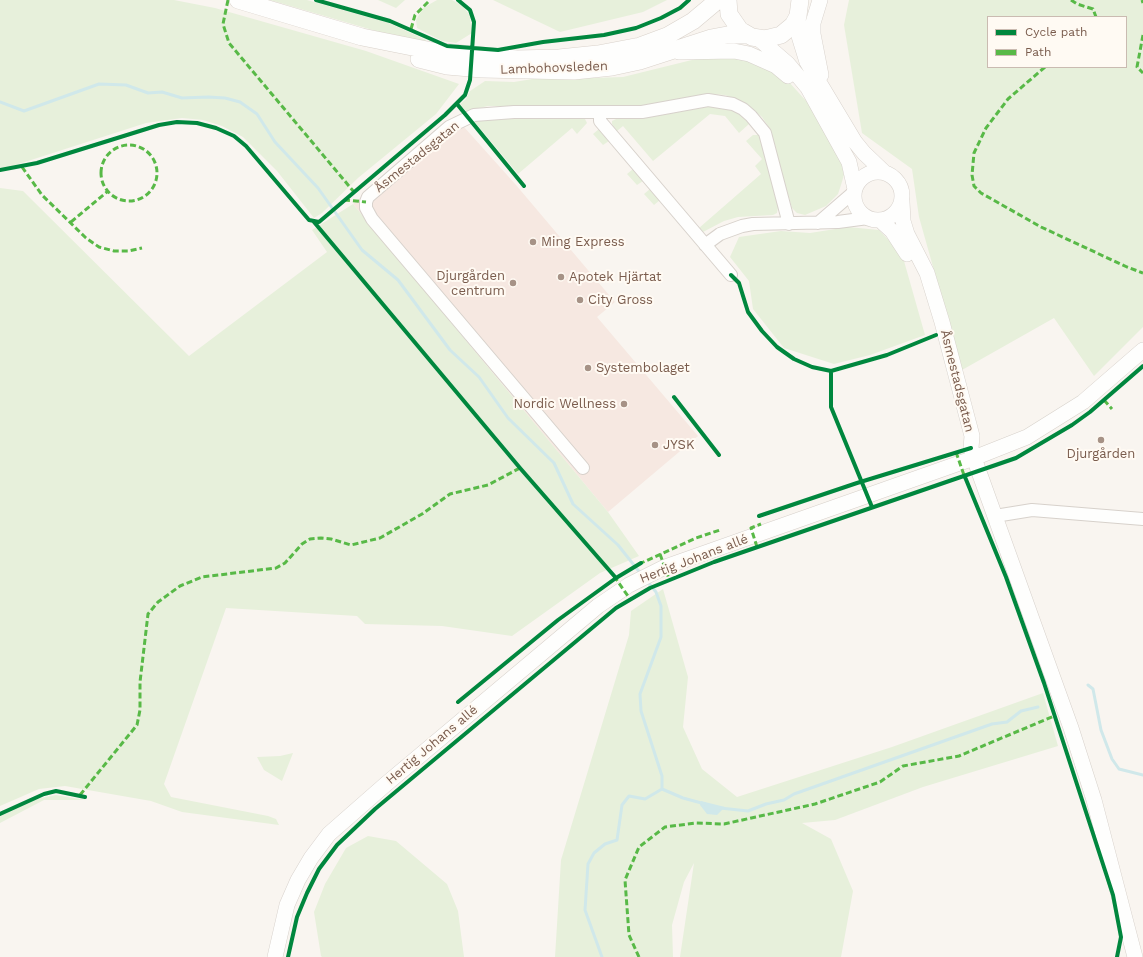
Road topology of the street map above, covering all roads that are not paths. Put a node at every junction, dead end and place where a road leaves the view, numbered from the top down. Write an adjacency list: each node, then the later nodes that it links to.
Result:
1 (238, 0): 6 (main road, Lambohovsleden)
2 (718, 0): 6 (main road, Lambohovsleden)
3 (728, 0): 7 (main road)
4 (820, 0): 9 (street)
5 (801, 6): 7 (main road, Lambohovsleden); 9 (street)
6 (362, 37): 8 (main road, Lambohovsleden)
7 (752, 37): 8 (main road, Lambohovsleden); 10 (street)
8 (669, 53): 10 (street)
9 (825, 90): 12 (street)
10 (818, 107): 13 (street)
11 (600, 114): 17 (street, Åsmestadsgatan); 18 (street); 22 (street, Åsmestadsgatan)
12 (885, 173): 13 (street); 14 (street)
13 (855, 190): 15 (street); 16 (street)
14 (902, 202): 15 (street); 21 (street, Åsmestadsgatan)
15 (874, 219): 16 (street); 21 (street, Åsmestadsgatan)
16 (818, 223): 17 (street)
17 (789, 224): 18 (street)
18 (706, 245): 19 (street)
19 (731, 275)
20 (1143, 350): 21 (street, Hertig Johans allé)
21 (973, 453): 23 (street); 25 (street, Hertig Johans allé)
22 (584, 468)
23 (995, 516): 24 (street); 26 (street)
24 (1143, 519)
25 (275, 957)
26 (1135, 957)

